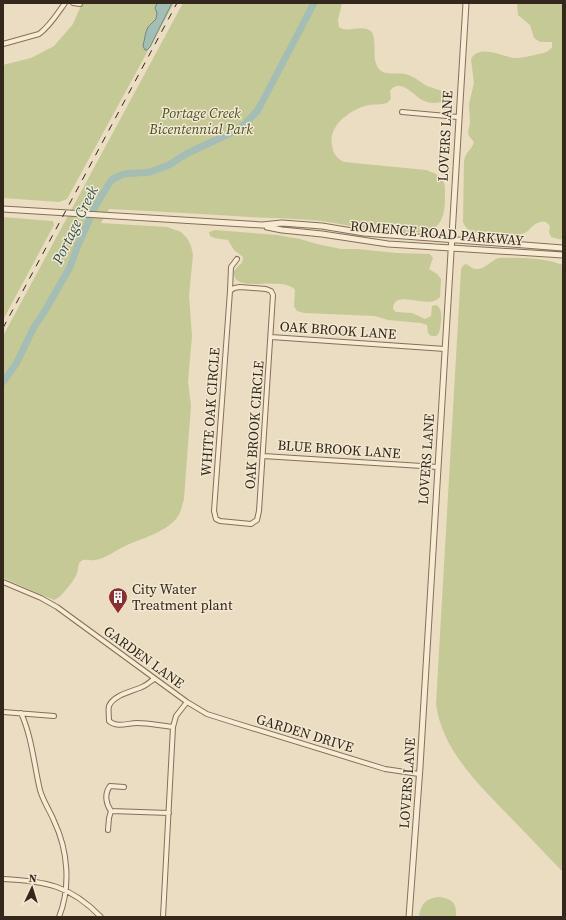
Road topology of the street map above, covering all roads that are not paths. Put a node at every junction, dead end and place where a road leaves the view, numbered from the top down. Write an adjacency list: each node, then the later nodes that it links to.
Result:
1 (65, 3): 5 (street)
2 (73, 3): 4 (street)
3 (466, 3): 7 (street, LOVERS LANE)
4 (80, 4)
5 (3, 44)
6 (402, 112): 7 (street)
7 (458, 117): 10 (street, LOVERS LANE)
8 (3, 209): 9 (street, ROMENCE ROAD PARKWAY)
9 (262, 225): 10 (street, ROMENCE ROAD PARKWAY); 11 (street, ROMENCE ROAD PARKWAY)
10 (451, 240): 11 (street, LOVERS LANE); 12 (street, ROMENCE ROAD PARKWAY)
11 (451, 248): 13 (street, ROMENCE ROAD PARKWAY); 17 (street, LOVERS LANE)
12 (563, 248)
13 (563, 255)
14 (237, 259): 15 (street, WHITE OAK CIRCLE)
15 (230, 291): 16 (street, OAK BROOK LANE); 20 (street, WHITE OAK CIRCLE)
16 (271, 337): 17 (street, OAK BROOK LANE); 18 (street, OAK BROOK CIRCLE)
17 (445, 349): 19 (street, LOVERS LANE)
18 (263, 456): 19 (street, BLUE BROOK LANE); 20 (street, OAK BROOK CIRCLE)
19 (438, 467): 28 (street, LOVERS LANE)
20 (259, 515)
21 (3, 582): 22 (street, GARDEN LANE)
22 (154, 679): 23 (street, GARDEN LANE); 27 (street)
23 (187, 702): 27 (street, GARDEN LANE); 28 (street, GARDEN DRIVE)
24 (3, 712): 25 (street)
25 (21, 713): 26 (street); 34 (street)
26 (54, 716)
27 (173, 727): 31 (street, GARDEN LANE)
28 (419, 774): 38 (street, LOVERS LANE)
29 (124, 787): 30 (street)
30 (112, 811): 31 (street); 32 (street)
31 (169, 813): 37 (street, GARDEN LANE)
32 (108, 830)
33 (3, 879): 34 (street)
34 (66, 891): 35 (street); 36 (street)
35 (59, 917)
36 (101, 917)
37 (163, 917)
38 (409, 917)

